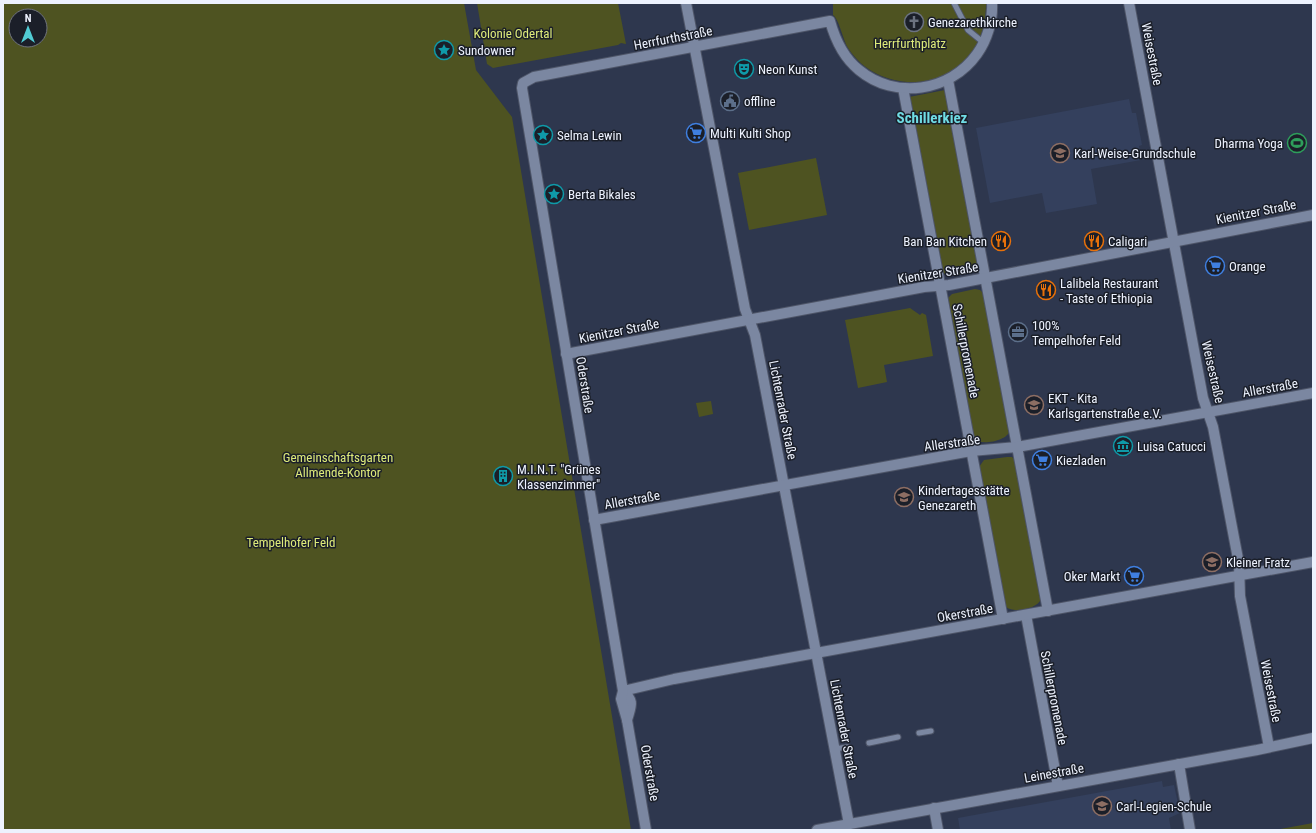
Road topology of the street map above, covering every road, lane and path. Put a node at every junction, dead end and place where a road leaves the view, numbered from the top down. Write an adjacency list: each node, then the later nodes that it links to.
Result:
1 (686, 3): 6 (street, Lichtenrader Straße)
2 (954, 3): 5 (lane)
3 (992, 3): 5 (street)
4 (1129, 3): 11 (street, Weisestraße)
5 (984, 43): 7 (street)
6 (695, 47): 8 (street, Herrfurthstraße); 9 (street, Herrfurthstraße); 14 (street, Lichtenrader Straße)
7 (948, 80): 9 (street); 12 (street)
8 (523, 83): 15 (street, Oderstraße)
9 (903, 88): 13 (street, Schillerpromenade)
10 (1313, 214): 11 (street, Kienitzer Straße)
11 (1174, 242): 12 (street, Kienitzer Straße); 17 (street, Weisestraße)
12 (985, 278): 13 (street, Kienitzer Straße); 18 (street)
13 (940, 285): 14 (street, Kienitzer Straße); 19 (street, Schillerpromenade)
14 (749, 320): 15 (street, Kienitzer Straße); 20 (street, Lichtenrader Straße)
15 (566, 354): 21 (street, Oderstraße)
16 (1313, 393): 17 (street, Allerstraße)
17 (1208, 412): 18 (street, Allerstraße); 23 (street, Weisestraße)
18 (1017, 447): 19 (street, Allerstraße); 24 (street)
19 (972, 451): 20 (street, Allerstraße); 26 (street, Schillerpromenade)
20 (784, 486): 21 (street, Allerstraße); 27 (street, Lichtenrader Straße)
21 (594, 520): 28 (street, Oderstraße)
22 (1313, 562): 23 (street, Okerstraße)
23 (1239, 576): 24 (street, Okerstraße); 35 (street, Weisestraße)
24 (1048, 611): 25 (street, Okerstraße)
25 (1026, 615): 26 (street, Okerstraße); 38 (street, Schillerpromenade)
26 (1003, 619): 27 (street, Okerstraße)
27 (816, 653): 28 (street, Okerstraße); 36 (street, Lichtenrader Straße)
28 (623, 691): 41 (street, Oderstraße)
29 (931, 731): 30 (lane)
30 (919, 733)
31 (898, 737): 33 (lane)
32 (1313, 738): 35 (street, Leinestraße)
33 (870, 743)
34 (848, 747): 36 (lane)
35 (1269, 747): 37 (street, Leinestraße)
36 (834, 749): 40 (street, Lichtenrader Straße)
37 (1178, 764): 38 (street, Leinestraße); 44 (street)
38 (1058, 786): 39 (street, Leinestraße)
39 (934, 808): 40 (street, Leinestraße); 43 (street)
40 (849, 824): 42 (street, Leinestraße)
41 (646, 830)
42 (817, 830)
43 (938, 830)
44 (1190, 830)

